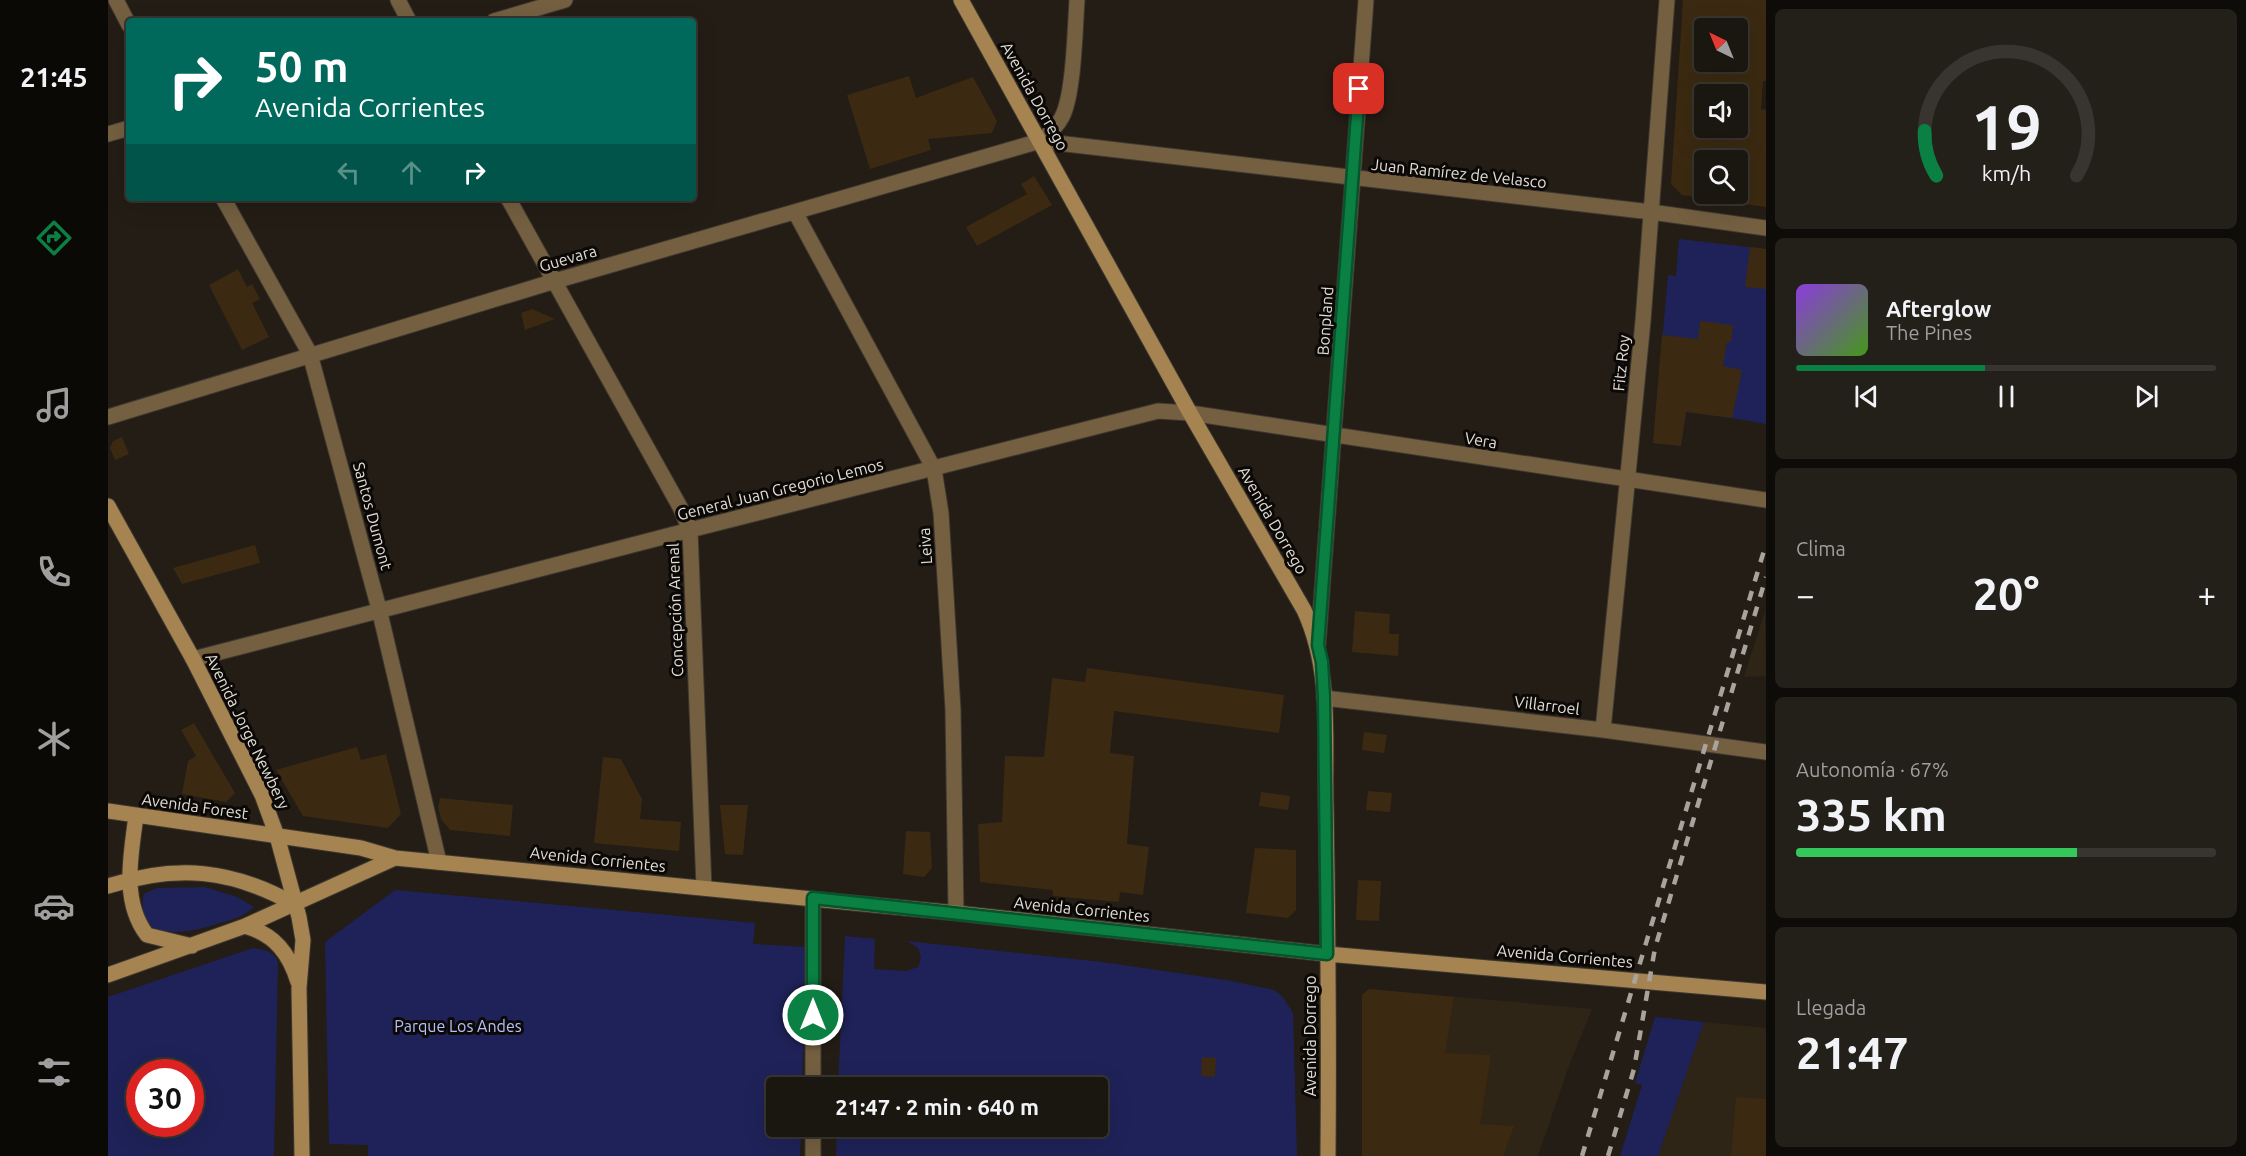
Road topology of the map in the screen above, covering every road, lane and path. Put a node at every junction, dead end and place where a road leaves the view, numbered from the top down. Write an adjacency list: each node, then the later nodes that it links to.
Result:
1 (116, 0): 10 (street)
2 (398, 0): 8 (street)
3 (565, 0): 9 (street)
4 (961, 0): 13 (main road, Avenida Dorrego)
5 (1077, 0): 13 (street)
6 (1366, 0): 14 (street, Bonpland)
7 (1667, 0): 18 (street, Fitz Roy)
8 (407, 18)
9 (504, 18)
10 (126, 19)
11 (126, 129): 12 (street)
12 (108, 134)
13 (1040, 141): 14 (street, Juan Ramírez de Velasco); 17 (street, Guevara); 22 (main road, Avenida Dorrego)
14 (1352, 179): 18 (street, Juan Ramírez de Velasco); 24 (street, Bonpland)
15 (225, 201): 21 (street, Santos Dumont)
16 (510, 201): 20 (street, Concepción Arenal)
17 (795, 212): 20 (street, Guevara); 25 (street, Leiva)
18 (1651, 212): 19 (street, Juan Ramírez de Velasco); 26 (street, Fitz Roy)
19 (1766, 228)
20 (555, 281): 21 (street, Guevara); 29 (street, Concepción Arenal)
21 (310, 354): 23 (street, Guevara); 30 (street, Santos Dumont)
22 (1190, 413): 24 (street, Vera); 25 (street, General Juan Gregorio Lemos); 31 (main road, Avenida Dorrego)
23 (108, 417)
24 (1335, 436): 26 (street, Vera); 31 (street, Bonpland)
25 (934, 469): 29 (street, General Juan Gregorio Lemos); 46 (street, Leiva)
26 (1628, 480): 27 (street, Vera); 34 (street, Fitz Roy)
27 (1766, 500)
28 (108, 506): 32 (main road, Avenida Jorge Newbery)
29 (690, 530): 30 (street, General Juan Gregorio Lemos); 43 (street, Concepción Arenal)
30 (379, 609): 32 (street, General Juan Gregorio Lemos); 40 (street, Santos Dumont)
31 (1318, 645): 33 (main road, Avenida Dorrego)
32 (193, 659): 38 (main road, Avenida Jorge Newbery)
33 (1324, 698): 34 (street, Villarroel); 49 (main road, Avenida Dorrego)
34 (1604, 730): 35 (street, Villarroel)
35 (1766, 752)
36 (108, 811): 37 (main road, Avenida Forest)
37 (136, 816): 38 (main road, Avenida Forest); 41 (main road)
38 (277, 836): 39 (main road, Avenida Corrientes); 45 (main road, Avenida Jorge Newbery)
39 (395, 858): 40 (main road, Avenida Corrientes); 45 (main road, Avenida Corrientes)
40 (439, 862): 43 (main road, Avenida Corrientes)
41 (130, 879): 42 (main road); 45 (main road); 48 (main road)
42 (108, 886)
43 (704, 888): 44 (main road, Avenida Corrientes)
44 (813, 898): 46 (main road, Avenida Corrientes); 53 (street)
45 (294, 904): 47 (main road, Avenida Corrientes); 51 (main road, Avenida Jorge Newbery)
46 (956, 913): 49 (main road, Avenida Corrientes)
47 (245, 926): 48 (main road, Avenida Corrientes); 51 (main road, Avenida Jorge Newbery)
48 (192, 946): 50 (main road, Avenida Corrientes)
49 (1327, 954): 52 (main road, Avenida Corrientes); 57 (main road, Avenida Dorrego)
50 (108, 975)
51 (299, 988): 55 (main road, Avenida Jorge Newbery)
52 (1766, 992)
53 (813, 1077)
54 (813, 1137): 56 (street)
55 (302, 1156)
56 (813, 1156)
57 (1328, 1156)

